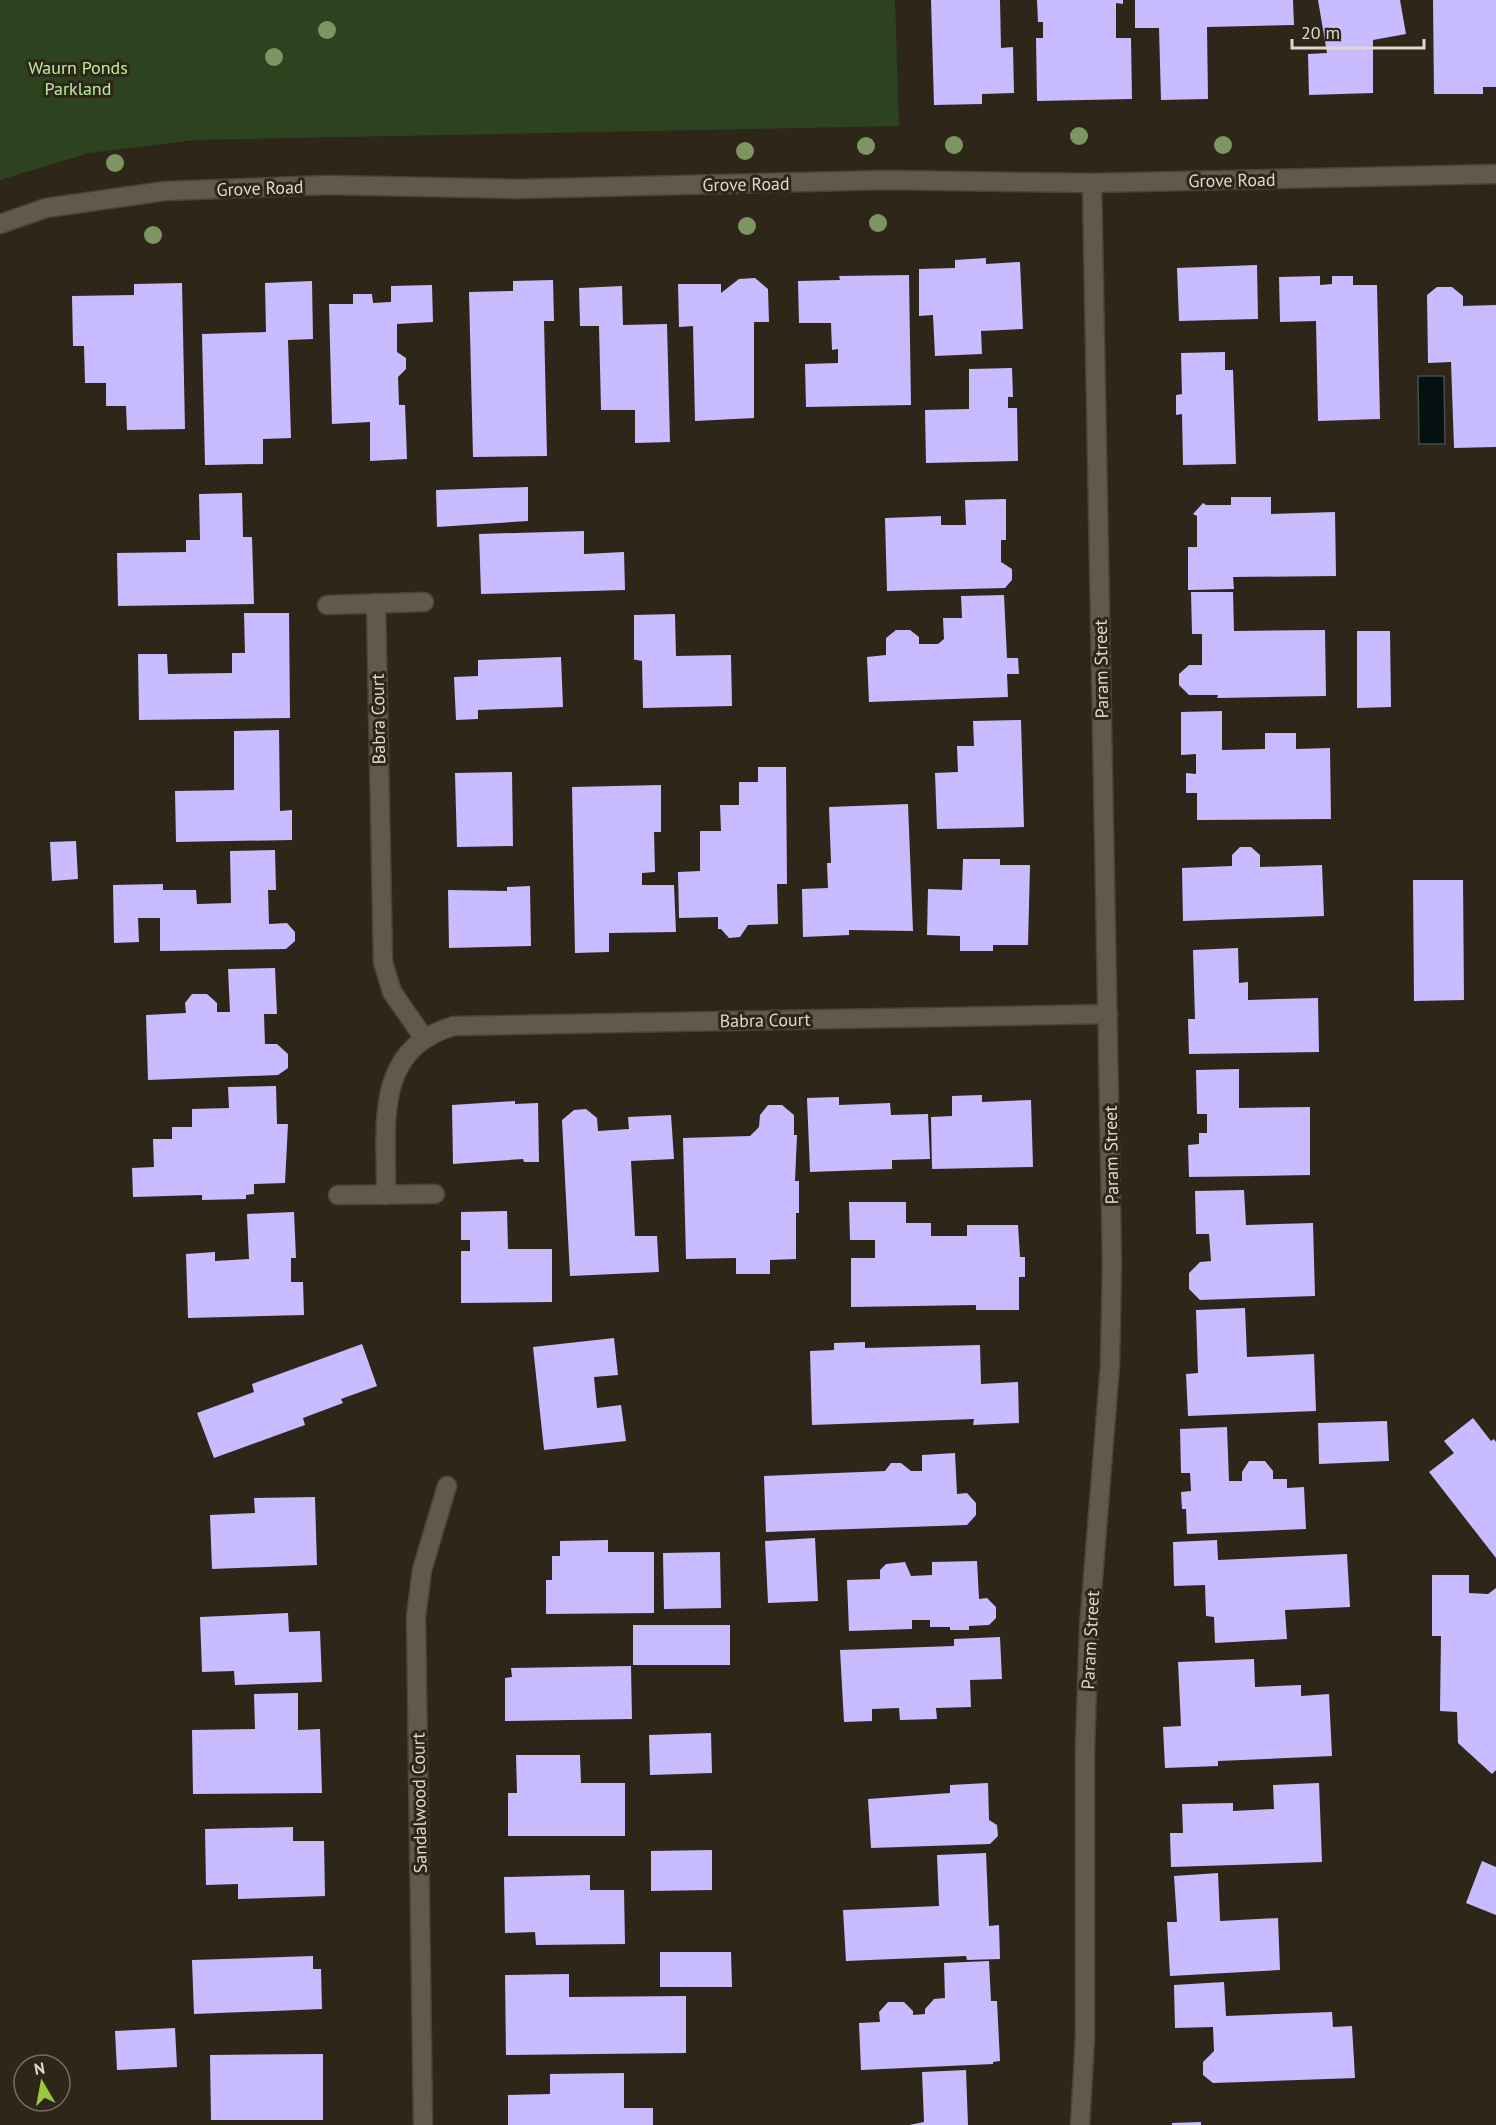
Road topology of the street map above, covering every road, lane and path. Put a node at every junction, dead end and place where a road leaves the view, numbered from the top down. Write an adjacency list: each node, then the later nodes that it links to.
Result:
1 (1496, 174): 2 (street, Grove Road)
2 (1092, 183): 3 (street, Grove Road); 7 (street, Param Street)
3 (0, 224)
4 (424, 602): 5 (street)
5 (376, 603): 6 (street); 8 (street, Babra Court)
6 (327, 605)
7 (1108, 1014): 8 (street, Babra Court); 14 (street, Param Street)
8 (424, 1038): 11 (street, Babra Court)
9 (435, 1194): 11 (street)
10 (338, 1195): 11 (street)
11 (387, 1195)
12 (447, 1486): 13 (street, Sandalwood Court)
13 (423, 2125)
14 (1080, 2125)

